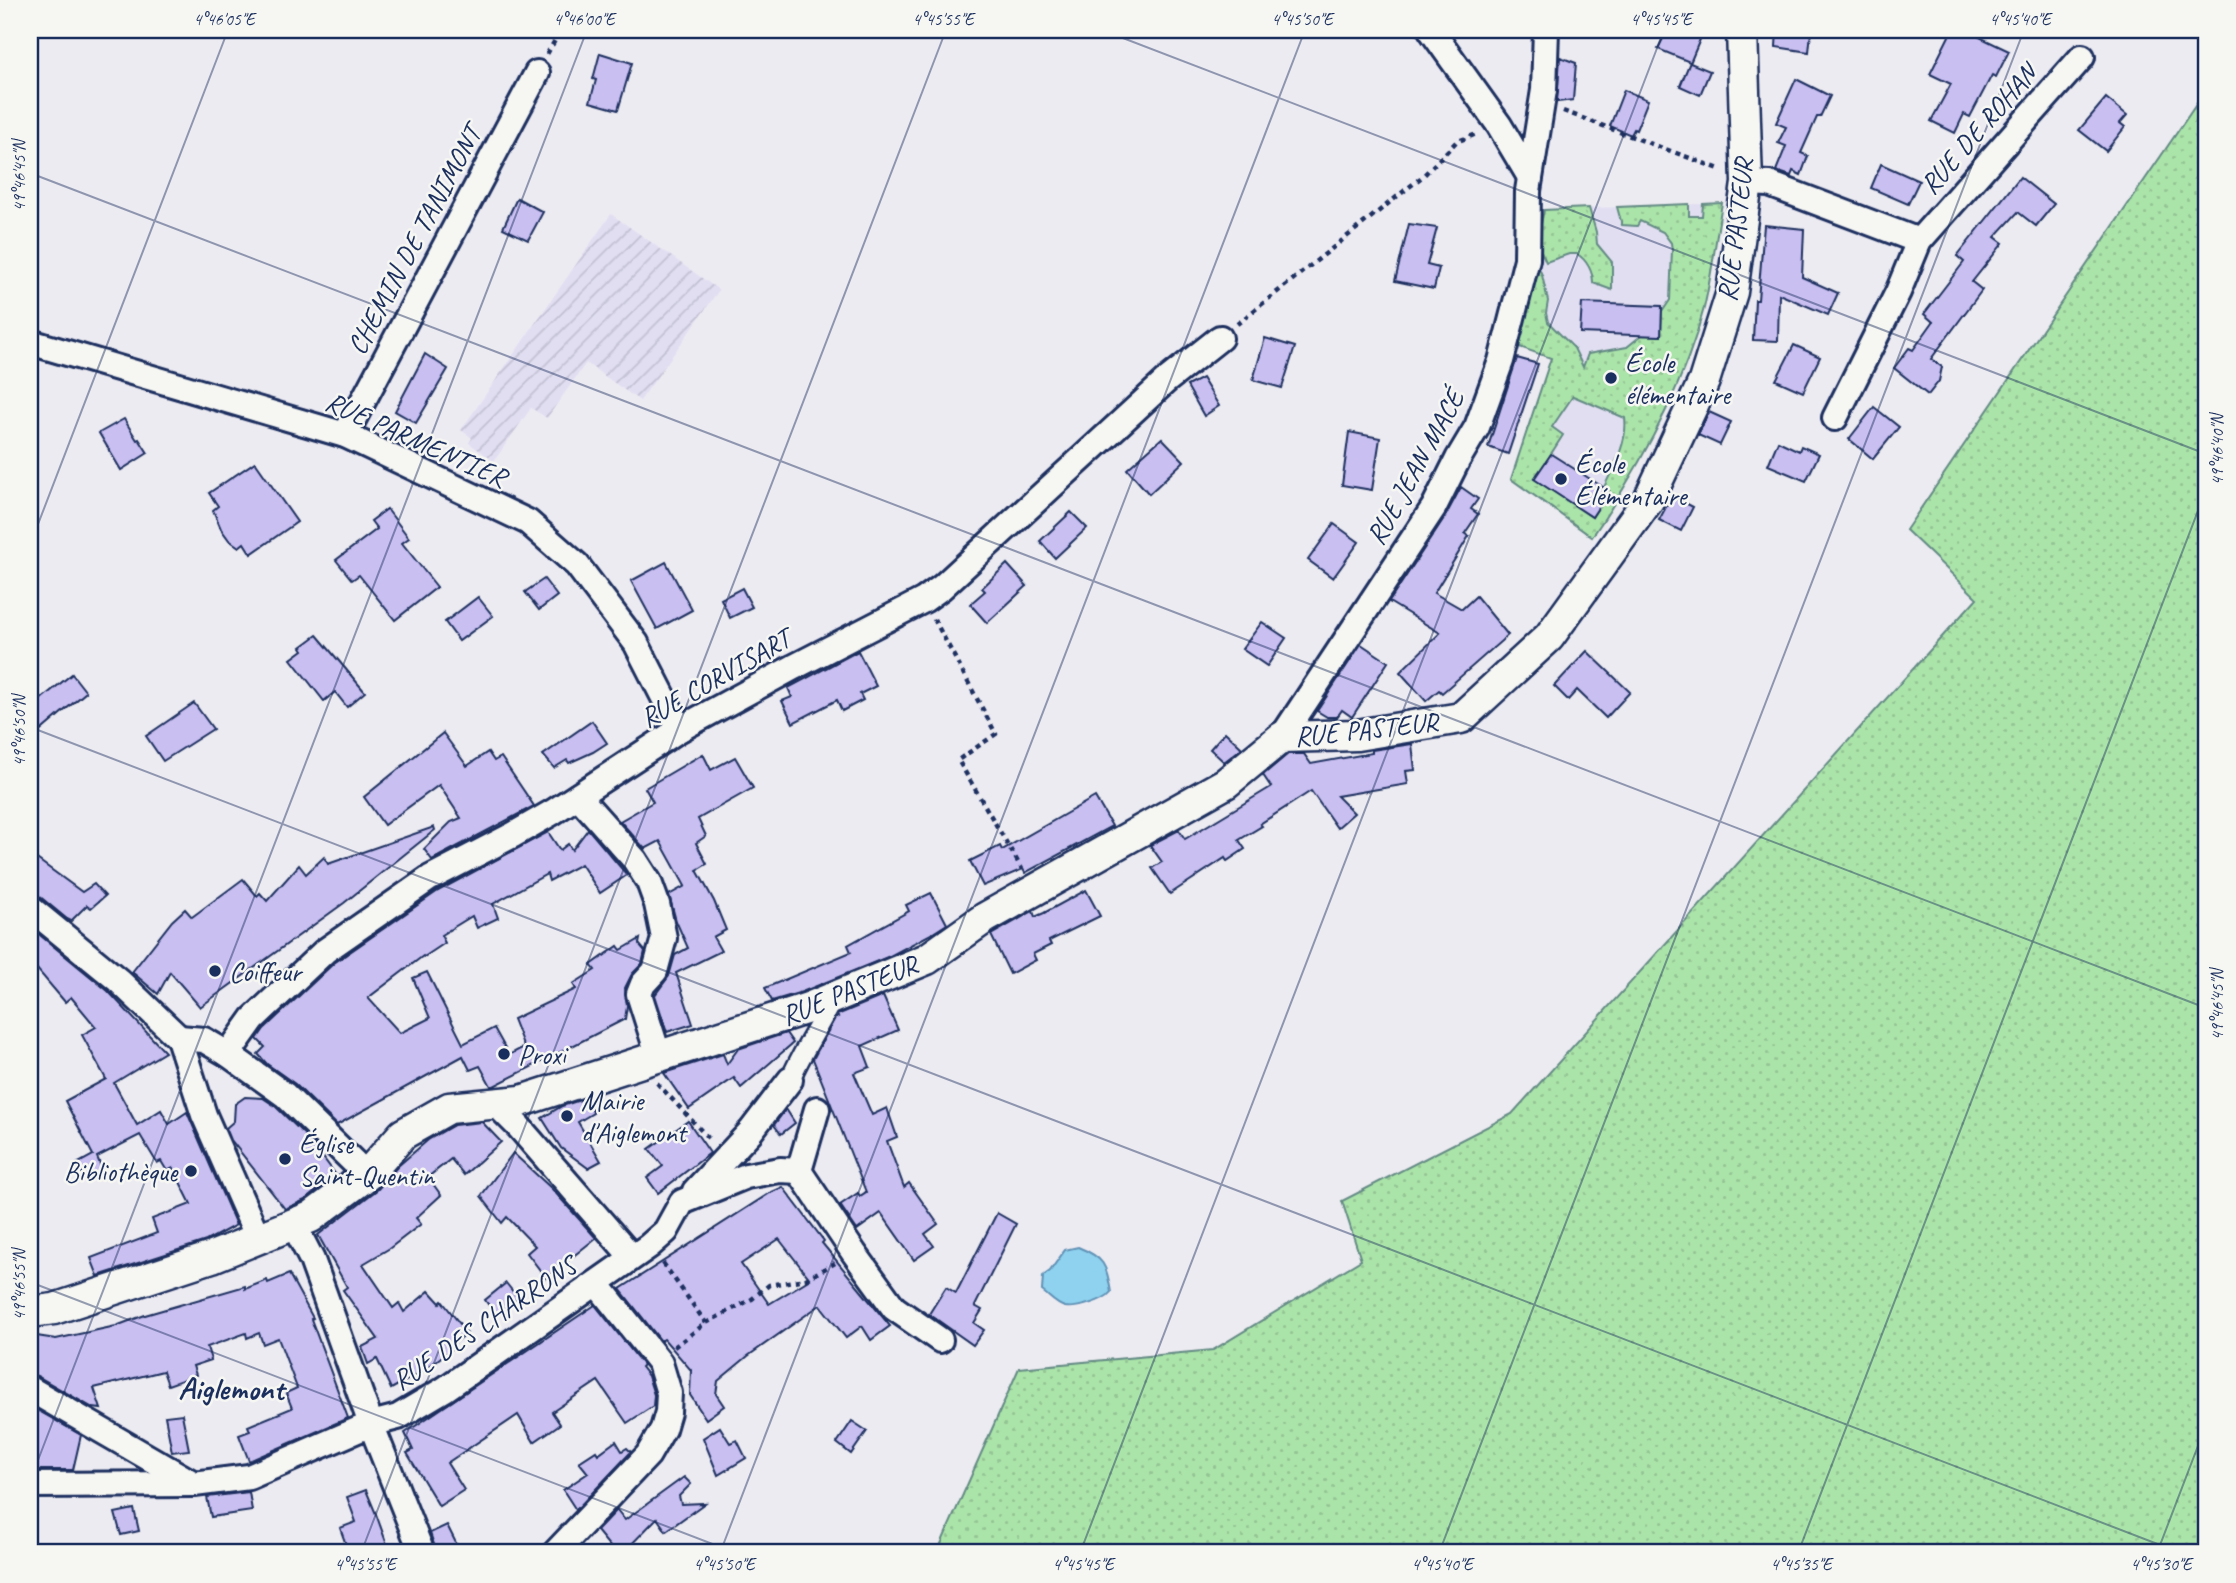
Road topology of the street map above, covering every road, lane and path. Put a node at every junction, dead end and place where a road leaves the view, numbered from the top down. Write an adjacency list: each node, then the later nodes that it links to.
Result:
1 (1431, 30): 8 (street)
2 (1546, 30): 6 (street, RUE JEAN MACÉ)
3 (1742, 30): 9 (street, RUE PASTEUR)
4 (2082, 57): 10 (street, RUE DE ROHAN)
5 (537, 73): 14 (street, CHEMIN DE TANIMONT)
6 (1542, 104): 8 (street, RUE JEAN MACÉ); 9 (path)
7 (1456, 142): 11 (path)
8 (1530, 177): 17 (street, RUE JEAN MACÉ)
9 (1747, 179): 10 (street); 17 (street, RUE PASTEUR)
10 (1919, 241): 13 (street, RUE DE ROHAN)
11 (1220, 338): 15 (street, RUE CORVISART)
12 (30, 342): 14 (street, RUE PARMENTIER)
13 (1835, 418)
14 (345, 435): 16 (street, RUE PARMENTIER)
15 (924, 600): 16 (street, RUE CORVISART); 19 (path)
16 (680, 729): 18 (street, RUE CORVISART)
17 (1282, 737): 19 (street, RUE PASTEUR)
18 (578, 796): 23 (street, RUE CORVISART); 24 (street)
19 (1034, 891): 21 (street, RUE PASTEUR)
20 (30, 908): 22 (street)
21 (833, 998): 24 (street, RUE PASTEUR); 25 (street)
22 (179, 1038): 23 (street); 33 (street)
23 (228, 1054): 30 (street)
24 (651, 1060): 26 (street, RUE PASTEUR); 28 (path)
25 (790, 1080): 31 (street, RUE DES CHARRONS)
26 (495, 1103): 30 (street, RUE PASTEUR); 34 (street)
27 (817, 1109): 29 (street)
28 (691, 1120)
29 (799, 1171): 31 (street); 35 (street)
30 (367, 1175): 32 (street, RUE PASTEUR)
31 (682, 1202): 34 (street, RUE DES CHARRONS)
32 (294, 1225): 33 (street, RUE PASTEUR); 42 (street)
33 (258, 1238): 37 (street, RUE PASTEUR)
34 (641, 1251): 36 (street, RUE DES CHARRONS); 38 (path)
35 (854, 1253): 38 (path); 39 (street)
36 (597, 1284): 40 (street); 42 (street, RUE DES CHARRONS)
37 (30, 1312)
38 (706, 1323): 40 (path)
39 (940, 1340)
40 (660, 1363): 46 (street)
41 (30, 1389): 43 (street)
42 (371, 1424): 43 (street, RUE DES CHARRONS); 45 (street)
43 (194, 1484): 44 (street, RUE DES CHARRONS)
44 (30, 1485)
45 (422, 1553)
46 (555, 1553)

